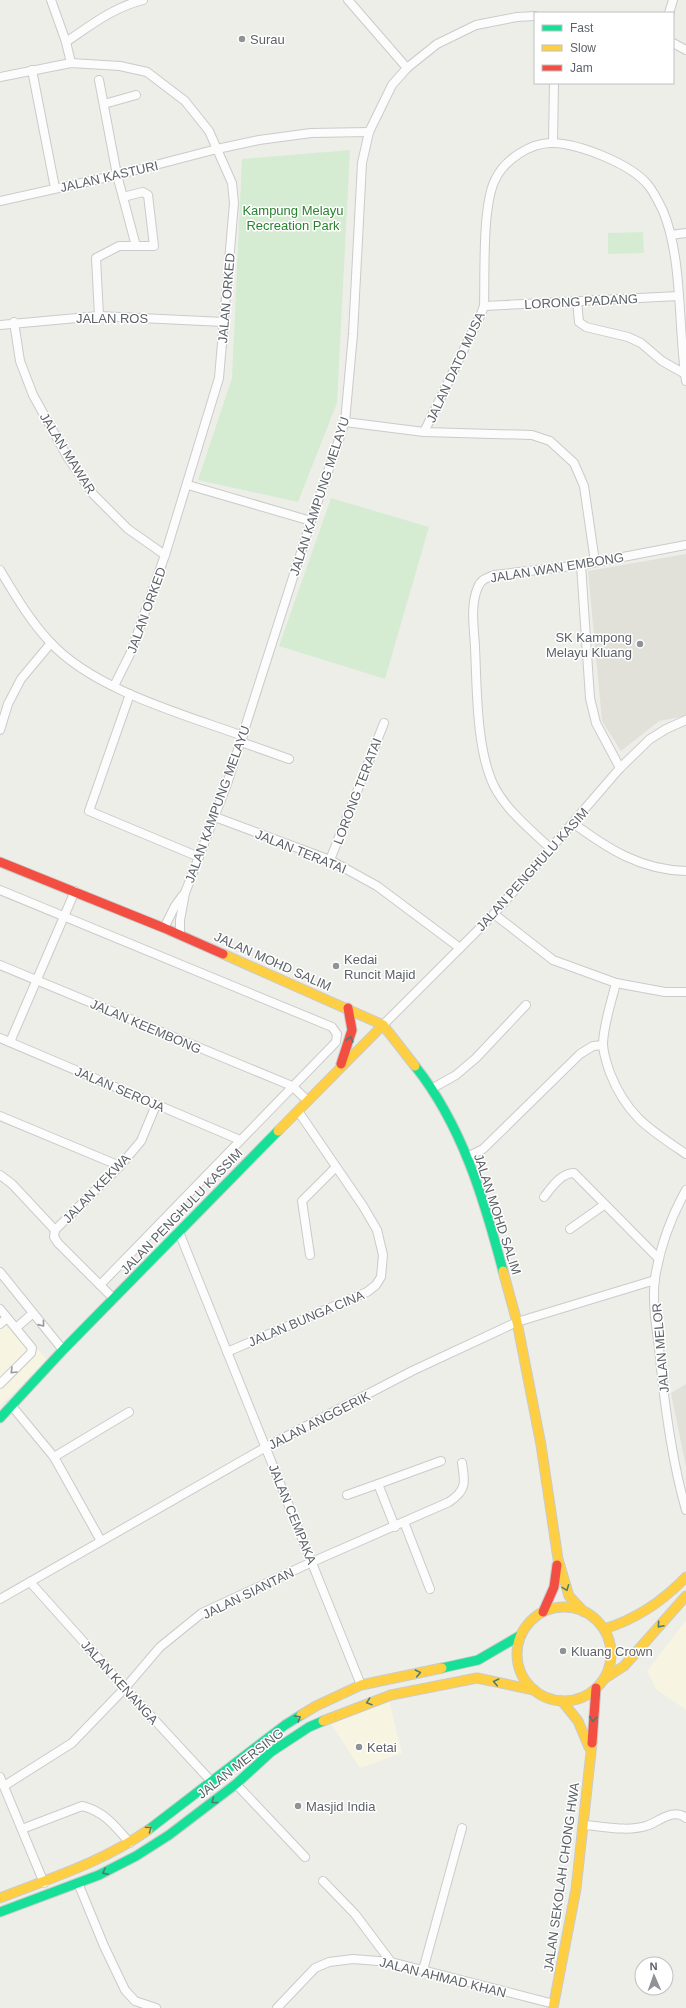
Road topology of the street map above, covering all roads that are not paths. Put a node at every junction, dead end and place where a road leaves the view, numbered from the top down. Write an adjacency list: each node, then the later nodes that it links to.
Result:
1 (51, 0): 8 (street)
2 (143, 0): 5 (street)
3 (348, 0): 12 (street)
4 (673, 0): 6 (street)
5 (130, 2): 8 (street)
6 (669, 12)
7 (534, 16): 12 (street, JALAN KAMPUNG MELAYU)
8 (66, 42): 11 (street)
9 (674, 44): 10 (street)
10 (686, 50)
11 (71, 63): 13 (street, JALAN ORKED); 21 (street, JALAN ORKED)
12 (407, 68): 19 (street, JALAN KAMPUNG MELAYU)
13 (32, 70): 14 (street, JALAN ORKED); 23 (street)
14 (0, 77)
15 (99, 80): 18 (street)
16 (554, 84): 20 (street)
17 (136, 95): 18 (street)
18 (104, 104): 22 (street)
19 (369, 132): 21 (street, JALAN KASTURI); 37 (street, JALAN KAMPUNG MELAYU)
20 (553, 143): 27 (street, JALAN DATO MUSA); 31 (street, JALAN DATO MUSA)
21 (216, 149): 22 (street, JALAN KASTURI); 34 (street, JALAN ORKED)
22 (117, 175): 23 (street, JALAN KASTURI); 24 (street)
23 (55, 188): 25 (street, JALAN KASTURI)
24 (123, 197): 28 (street); 28 (street)
25 (0, 200)
26 (686, 233): 27 (street)
27 (671, 235): 29 (street, JALAN DATO MUSA)
28 (136, 246): 32 (street)
29 (678, 296): 30 (street, LORONG PADANG); 36 (street, JALAN DATO MUSA)
30 (577, 301): 31 (street, LORONG PADANG); 36 (street)
31 (484, 306): 38 (street, JALAN DATO MUSA)
32 (99, 316): 33 (street, JALAN ROS); 34 (street, JALAN ROS)
33 (14, 322): 35 (street, JALAN ROS); 42 (street, JALAN MAWAR)
34 (224, 322): 39 (street, JALAN ORKED)
35 (0, 325)
36 (686, 378)
37 (345, 422): 38 (street); 40 (street, JALAN KAMPUNG MELAYU)
38 (424, 432): 43 (street)
39 (188, 485): 40 (street); 42 (street, JALAN ORKED)
40 (311, 521): 52 (street, JALAN KAMPUNG MELAYU)
41 (686, 545): 43 (street, JALAN WAN EMBONG)
42 (165, 556): 47 (street, JALAN ORKED)
43 (595, 562): 44 (street, JALAN WAN EMBONG)
44 (582, 565): 54 (street); 57 (street, JALAN WAN EMBONG)
45 (0, 570): 46 (street)
46 (51, 643): 47 (street); 51 (street)
47 (114, 686): 48 (street)
48 (130, 694): 52 (street); 58 (street)
49 (686, 720): 54 (street, JALAN PENGHULU KASIM)
50 (384, 723): 59 (street, LORONG TERATAI)
51 (0, 730)
52 (242, 739): 53 (street); 55 (street, JALAN KAMPUNG MELAYU)
53 (289, 758)
54 (620, 768): 56 (street, JALAN PENGHULU KASIM)
55 (215, 817): 58 (street, JALAN KAMPUNG MELAYU); 59 (street, JALAN TERATAI)
56 (573, 823): 57 (street, JALAN PENGHULU KASIM); 61 (street)
57 (551, 849): 65 (street, JALAN PENGHULU KASIM)
58 (199, 857): 64 (street, JALAN KAMPUNG MELAYU)
59 (330, 860): 69 (street, JALAN TERATAI)
60 (0, 862): 63 (main road, JALAN MOHD SALIM)
61 (686, 871)
62 (0, 890): 66 (street)
63 (75, 891): 66 (street); 67 (main road, JALAN MOHD SALIM)
64 (185, 893): 67 (street, JALAN KAMPUNG MELAYU); 68 (street, JALAN KAMPUNG MELAYU)
65 (494, 914): 69 (street, JALAN PENGHULU KASIM); 72 (street)
66 (64, 917): 71 (street); 81 (street, JALAN PENGHULU KASSIM)
67 (164, 928): 68 (main road, JALAN MOHD SALIM)
68 (180, 935): 75 (main road, JALAN MOHD SALIM)
69 (460, 948): 76 (street, JALAN PENGHULU KASIM)
70 (0, 965): 71 (street, JALAN KEEMBONG)
71 (38, 980): 78 (street); 81 (street, JALAN KEEMBONG)
72 (616, 983): 73 (street); 79 (street)
73 (686, 992)
74 (526, 1005): 82 (street)
75 (348, 1008): 76 (main road, JALAN MOHD SALIM); 80 (main road, one-way to 75)
76 (383, 1024): 80 (main road, JALAN PENGHULU KASSIM); 82 (main road, JALAN MOHD SALIM)
77 (0, 1038): 78 (street, JALAN SEROJA)
78 (10, 1042): 84 (street, JALAN SEROJA)
79 (603, 1045): 88 (street); 89 (street)
80 (340, 1068): 83 (main road, JALAN PENGHULU KASSIM)
81 (292, 1086): 83 (street); 87 (street, JALAN PENGHULU KASSIM)
82 (433, 1088): 89 (main road, JALAN MOHD SALIM)
83 (308, 1101): 85 (main road, JALAN PENGHULU KASSIM)
84 (156, 1105): 87 (street, JALAN SEROJA); 90 (street, JALAN KEKWA)
85 (298, 1111): 91 (street, JALAN BUNGA CINA); 98 (main road, JALAN PENGHULU KASSIM)
86 (0, 1116): 90 (street)
87 (240, 1140): 103 (street, JALAN PENGHULU KASSIM)
88 (686, 1154)
89 (468, 1157): 108 (main road, JALAN MOHD SALIM)
90 (120, 1166): 97 (street, JALAN KEKWA)
91 (336, 1167): 99 (street); 112 (street, JALAN BUNGA CINA)
92 (0, 1175): 97 (street)
93 (686, 1190): 100 (street, JALAN MELOR)
94 (544, 1197): 95 (street)
95 (604, 1204): 96 (street); 100 (street)
96 (570, 1229)
97 (55, 1230): 103 (street, JALAN KEKWA)
98 (179, 1232): 104 (main road, JALAN PENGHULU KASSIM); 112 (street, JALAN CEMPAKA)
99 (310, 1255)
100 (659, 1260): 102 (street, JALAN MELOR)
101 (0, 1272): 106 (street)
102 (655, 1280): 108 (street, JALAN ANGGERIK); 123 (street, JALAN MELOR)
103 (100, 1285): 104 (street, JALAN KEKWA)
104 (114, 1299): 111 (main road, JALAN PENGHULU KASSIM)
105 (0, 1309): 107 (street)
106 (33, 1313): 110 (street); 111 (street, one-way to 111)
107 (7, 1318): 109 (street); 110 (street)
108 (517, 1322): 117 (street, JALAN ANGGERIK); 127 (main road, JALAN MOHD SALIM)
109 (0, 1324)
110 (16, 1328): 113 (street, one-way to 113)
111 (63, 1350): 114 (main road, JALAN PENGHULU KASSIM)
112 (227, 1352): 117 (street, JALAN CEMPAKA)
113 (0, 1384)
114 (11, 1405): 116 (main road, JALAN PENGHULU KASSIM); 118 (street)
115 (130, 1412): 118 (street)
116 (0, 1418)
117 (266, 1447): 126 (street, JALAN ANGGERIK); 128 (street, JALAN CEMPAKA)
118 (54, 1457): 126 (street)
119 (441, 1461): 121 (street)
120 (462, 1463): 124 (street, JALAN SIANTAN)
121 (378, 1484): 122 (street); 125 (street)
122 (347, 1495)
123 (686, 1510)
124 (404, 1522): 125 (street, JALAN SIANTAN); 131 (street)
125 (395, 1526): 128 (street, JALAN SIANTAN)
126 (101, 1541): 130 (street, JALAN ANGGERIK)
127 (558, 1559): 134 (main road, JALAN MOHD SALIM); 135 (main road, JALAN MOHD SALIM, one-way to 135)
128 (312, 1562): 139 (street, JALAN CEMPAKA); 140 (street, JALAN SIANTAN)
129 (686, 1577): 136 (main road)
130 (30, 1582): 133 (street, JALAN ANGGERIK); 140 (street, JALAN KENANGA)
131 (430, 1589)
132 (686, 1596): 138 (main road, one-way to 138)
133 (0, 1599)
134 (543, 1612): 135 (main road); 137 (main road)
135 (584, 1612): 136 (main road)
136 (604, 1629): 138 (main road)
137 (521, 1635): 139 (main road, JALAN MERSING, one-way to 137); 142 (main road)
138 (604, 1679): 141 (main road)
139 (361, 1685): 146 (main road, JALAN MERSING, one-way to 139)
140 (125, 1688): 146 (street, JALAN KENANGA); 148 (street, JALAN SIANTAN)
141 (596, 1688): 143 (main road); 144 (main road, JALAN SEKOLAH CHONG HWA, one-way to 144)
142 (534, 1690): 143 (main road); 147 (main road, JALAN MERSING, one-way to 147)
143 (562, 1701): 144 (main road, JALAN SEKOLAH CHONG HWA)
144 (590, 1749): 150 (main road, JALAN SEKOLAH CHONG HWA)
145 (0, 1777): 148 (street)
146 (211, 1781): 153 (main road, JALAN MERSING, one-way to 146)
147 (236, 1784): 154 (street); 156 (main road, JALAN MERSING, one-way to 156)
148 (4, 1786): 152 (street)
149 (686, 1818): 150 (street)
150 (583, 1825): 162 (main road, JALAN SEKOLAH CHONG HWA)
151 (462, 1828): 161 (street)
152 (22, 1829): 153 (street); 157 (street)
153 (130, 1843): 157 (main road, JALAN MERSING)
154 (305, 1857)
155 (324, 1881): 160 (street)
156 (78, 1882): 159 (main road, JALAN MERSING); 163 (street)
157 (44, 1883): 158 (main road, JALAN MERSING)
158 (0, 1898)
159 (0, 1912)
160 (391, 1962): 161 (street, JALAN AHMAD KHAN); 164 (street, JALAN AHMAD KHAN)
161 (423, 1970): 162 (street, JALAN AHMAD KHAN)
162 (553, 2006)
163 (156, 2008)
164 (277, 2008)

